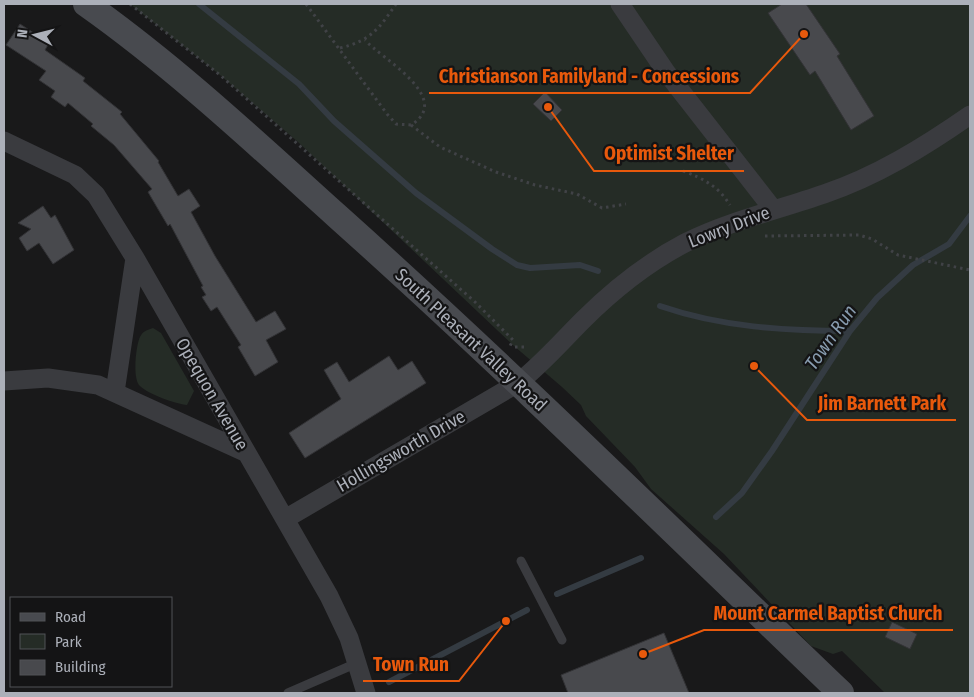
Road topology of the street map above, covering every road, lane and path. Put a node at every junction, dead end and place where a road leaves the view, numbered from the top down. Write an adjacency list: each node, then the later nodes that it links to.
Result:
1 (86, 4): 20 (main road, South Pleasant Valley Road)
2 (130, 4): 18 (path)
3 (306, 4): 7 (path)
4 (396, 4): 6 (path)
5 (620, 4): 14 (street)
6 (365, 40): 7 (path); 9 (path)
7 (340, 48): 9 (path)
8 (970, 115): 14 (street, Lowry Drive)
9 (411, 124): 12 (path)
10 (4, 141): 16 (street, Opequon Avenue)
11 (683, 171): 13 (path)
12 (626, 204)
13 (731, 206)
14 (773, 209): 20 (street, Lowry Drive)
15 (765, 236): 17 (path)
16 (135, 258): 21 (street); 22 (street, Opequon Avenue)
17 (970, 270)
18 (530, 347)
19 (4, 382): 21 (street)
20 (518, 383): 23 (street, Hollingsworth Drive); 29 (main road, South Pleasant Valley Road)
21 (115, 392): 22 (street)
22 (244, 452): 23 (street, Opequon Avenue)
23 (285, 520): 26 (street, Opequon Avenue)
24 (521, 561): 25 (lane)
25 (562, 640)
26 (357, 663): 27 (lane); 28 (street, Opequon Avenue)
27 (288, 693)
28 (366, 693)
29 (841, 693)

